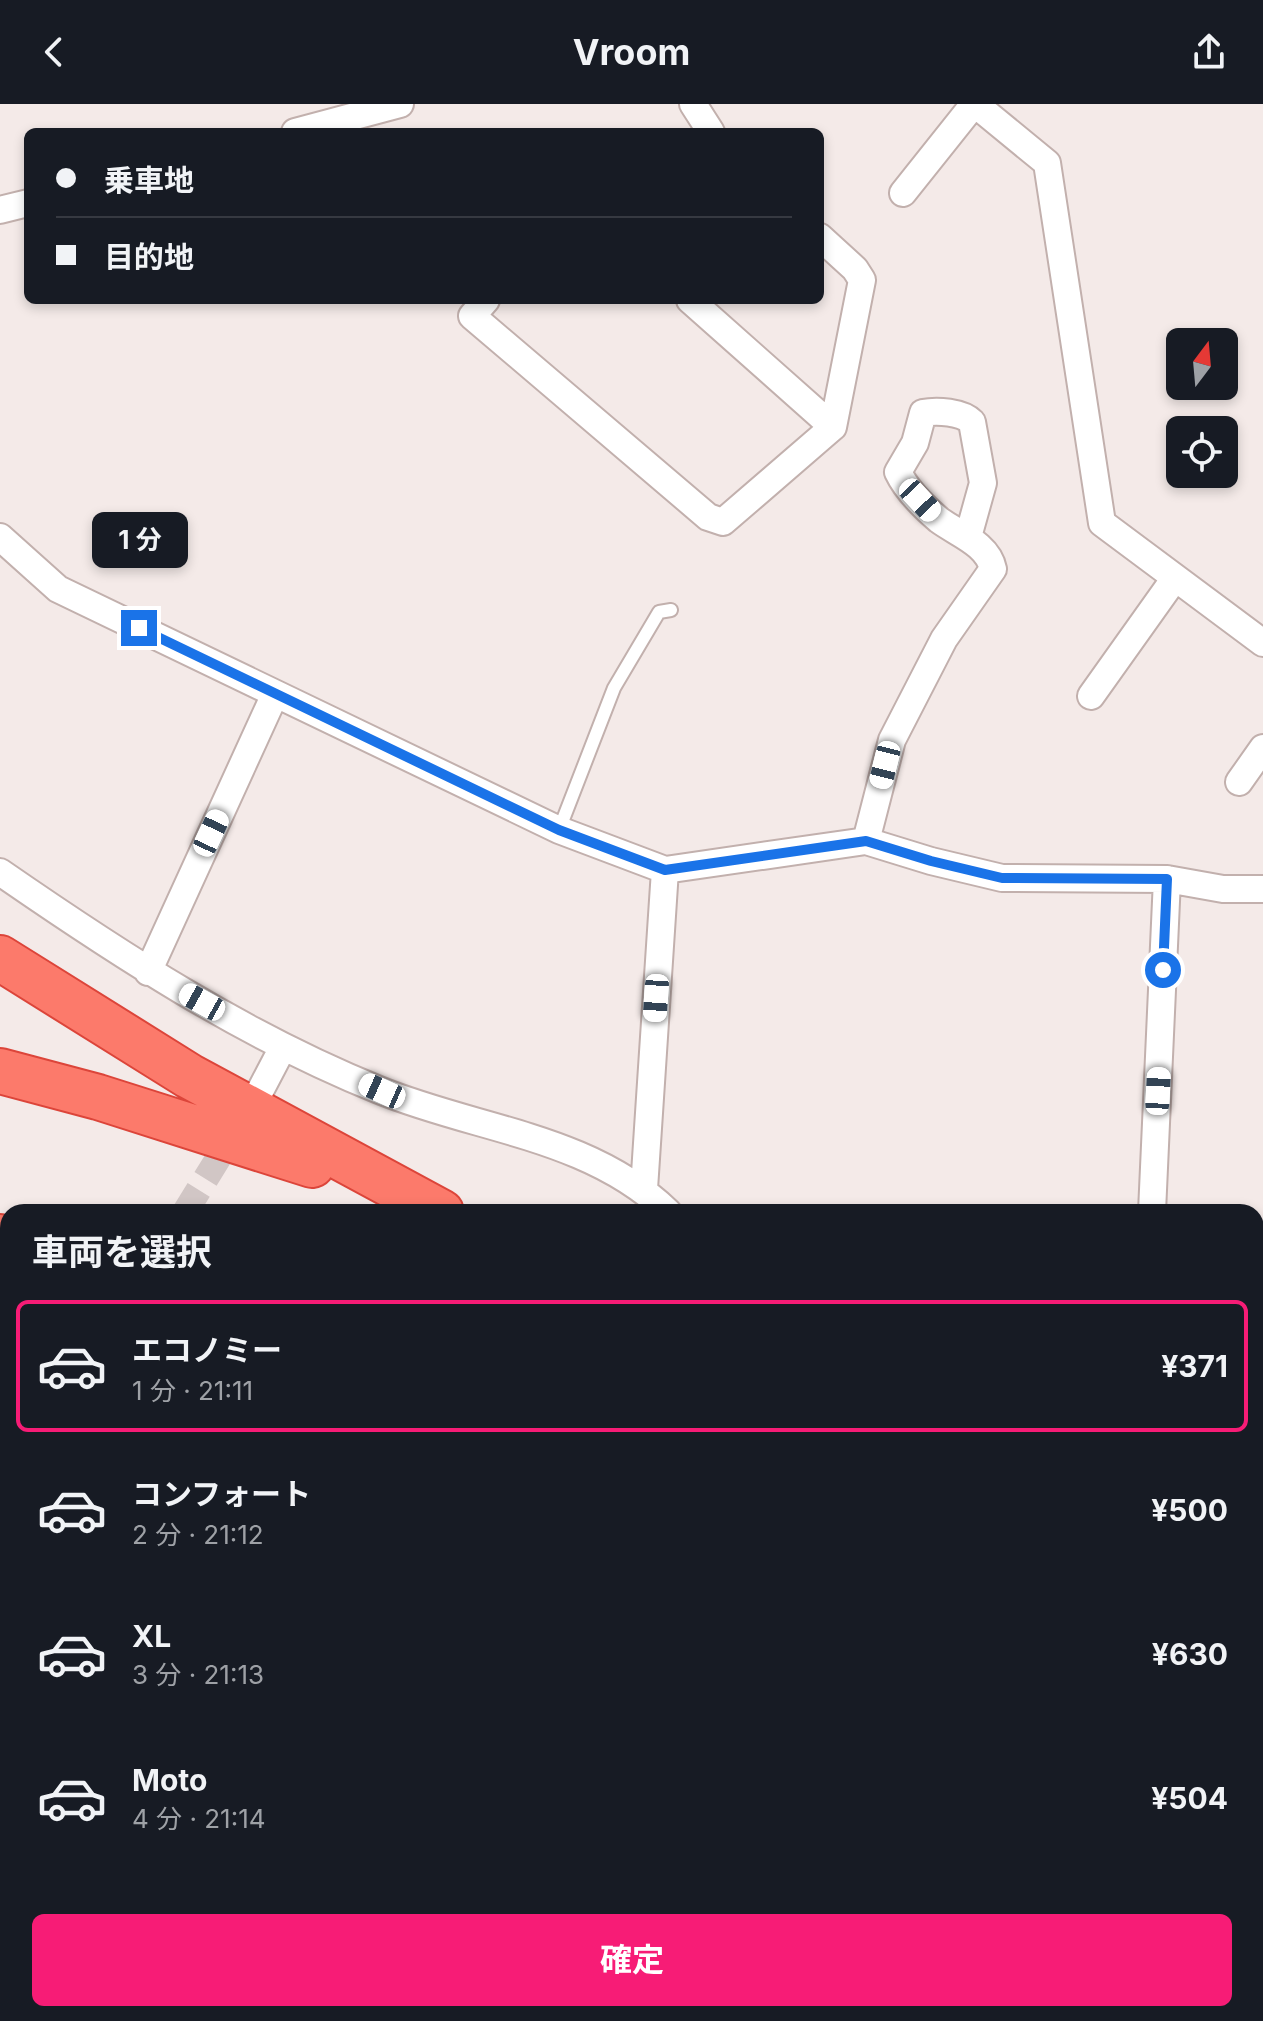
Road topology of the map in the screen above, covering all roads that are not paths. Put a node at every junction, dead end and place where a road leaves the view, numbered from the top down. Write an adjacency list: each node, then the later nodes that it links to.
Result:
1 (693, 104): 5 (street)
2 (975, 104): 6 (street); 15 (street)
3 (390, 105): 4 (street)
4 (309, 128)
5 (708, 128)
6 (903, 193)
7 (24, 204): 8 (street)
8 (0, 210)
9 (824, 241): 12 (street)
10 (482, 304): 12 (street)
11 (695, 304): 12 (street)
12 (833, 427)
13 (0, 537): 18 (street)
14 (968, 537): 14 (street); 23 (street)
15 (1175, 578): 17 (street); 19 (street)
16 (671, 610): 22 (lane)
17 (1263, 643)
18 (275, 694): 22 (street); 29 (street)
19 (1091, 696)
20 (1263, 748): 21 (street)
21 (1239, 782)
22 (559, 830): 24 (street)
23 (866, 841): 24 (street); 26 (street)
24 (665, 870): 33 (street)
25 (0, 872): 29 (street)
26 (1167, 879): 27 (street); 37 (street)
27 (1262, 890)
28 (0, 958): 35 (highway)
29 (148, 972): 30 (street)
30 (283, 1047): 32 (street); 33 (street)
31 (0, 1071): 34 (highway)
32 (260, 1091)
33 (644, 1189): 36 (street)
34 (420, 1204)
35 (425, 1204)
36 (660, 1204)
37 (1152, 1204)

